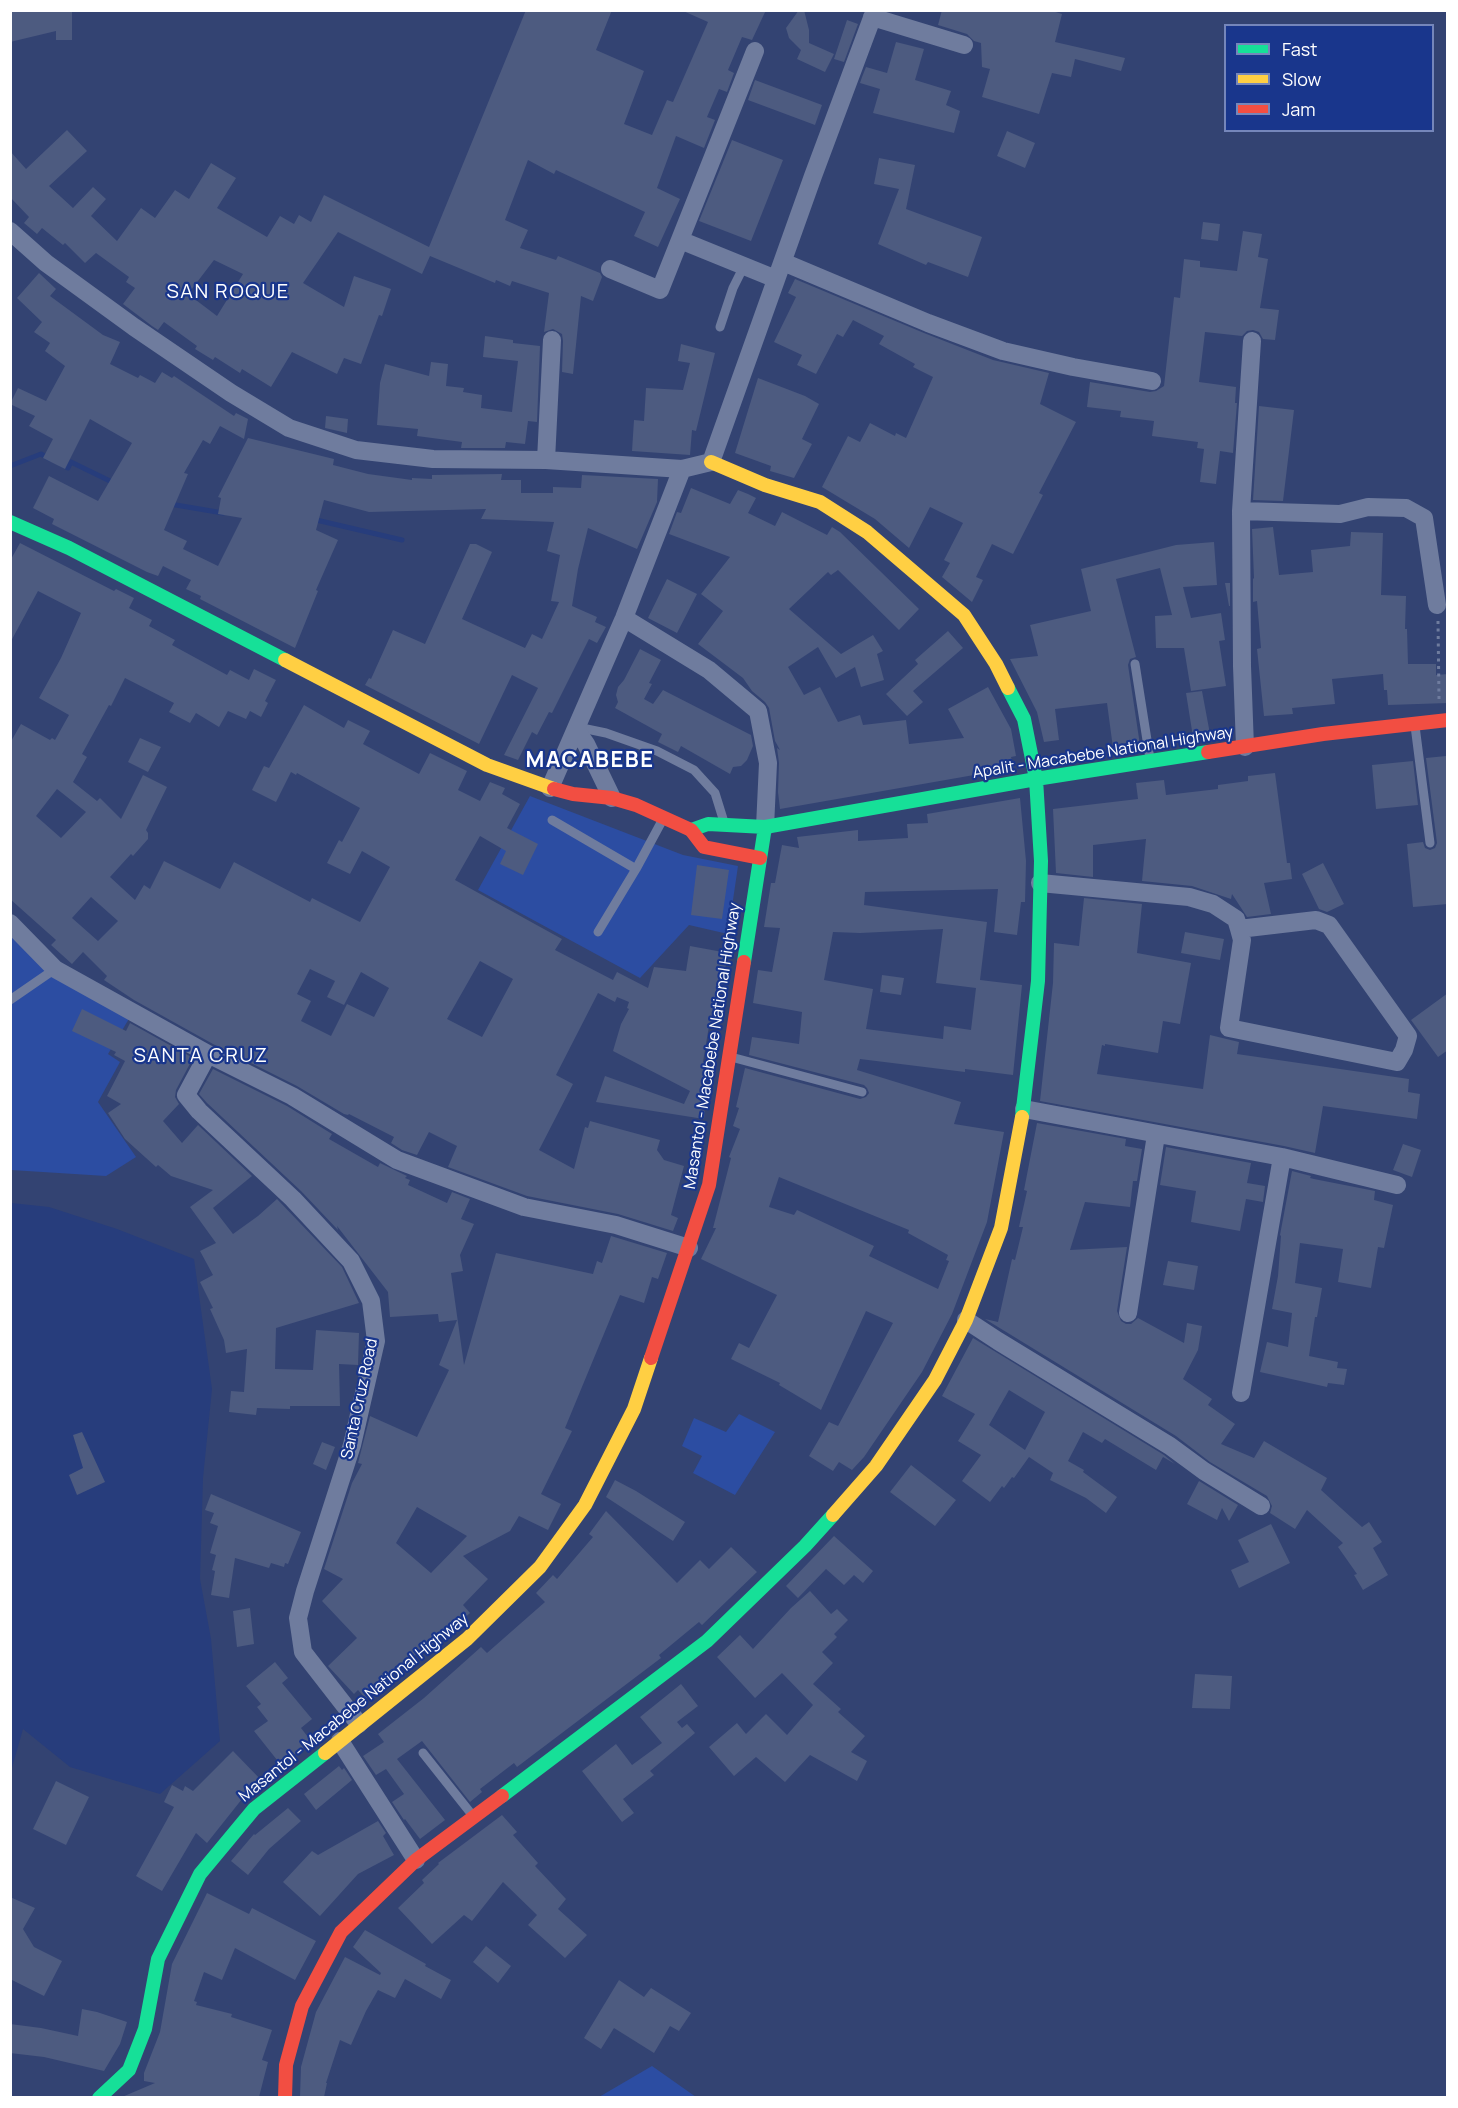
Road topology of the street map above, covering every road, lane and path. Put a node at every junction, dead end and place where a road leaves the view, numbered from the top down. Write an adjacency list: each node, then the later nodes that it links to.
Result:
1 (874, 14): 2 (street); 8 (street)
2 (964, 45)
3 (755, 51): 5 (street)
4 (10, 231): 13 (street)
5 (680, 240): 6 (street); 7 (street)
6 (744, 266): 8 (street); 9 (lane)
7 (610, 269)
8 (780, 270): 12 (street); 14 (street)
9 (720, 327)
10 (552, 340): 13 (street)
11 (1252, 341): 16 (street)
12 (1152, 381)
13 (546, 460): 15 (street)
14 (711, 462): 15 (street); 26 (street)
15 (682, 469): 19 (street)
16 (1241, 511): 18 (street); 24 (street)
17 (10, 522): 27 (street)
18 (1437, 604): 21 (path)
19 (624, 618): 23 (street); 32 (street)
20 (1135, 664): 25 (lane)
21 (1444, 720): 22 (street, Apalit - Macabebe National Highway)
22 (1414, 723): 24 (street, Apalit - Macabebe National Highway); 34 (lane)
23 (576, 728): 27 (street); 28 (street); 31 (lane)
24 (1245, 747): 25 (street, Apalit - Macabebe National Highway)
25 (1151, 762): 26 (street, Apalit - Macabebe National Highway)
26 (1036, 779): 32 (street, Apalit - Macabebe National Highway); 37 (street)
27 (550, 788): 28 (street)
28 (612, 798): 29 (street)
29 (664, 816): 33 (street); 36 (lane)
30 (552, 820): 36 (lane)
31 (725, 825): 32 (street, Apalit - Macabebe National Highway); 33 (street, Apalit - Macabebe National Highway)
32 (765, 827): 35 (street, Masantol - Macabebe National Highway)
33 (690, 830): 35 (street)
34 (1430, 843)
35 (760, 858): 44 (street, Masantol - Macabebe National Highway)
36 (636, 870): 40 (lane)
37 (1040, 884): 39 (street); 46 (street)
38 (10, 923): 41 (street)
39 (1239, 929): 39 (street)
40 (598, 932)
41 (55, 969): 42 (lane); 43 (street)
42 (10, 1000)
43 (208, 1054): 50 (street); 55 (street, Santa Cruz Road)
44 (729, 1056): 45 (lane); 50 (street, Masantol - Macabebe National Highway)
45 (862, 1092)
46 (1024, 1109): 47 (street); 52 (street)
47 (1156, 1135): 48 (street); 51 (street)
48 (1282, 1157): 49 (street); 53 (street)
49 (1397, 1185)
50 (689, 1248): 55 (street, Masantol - Macabebe National Highway)
51 (1128, 1313)
52 (966, 1320): 54 (street); 58 (street)
53 (1241, 1393)
54 (1261, 1506)
55 (359, 1724): 56 (street, Masantol - Macabebe National Highway)
56 (340, 1741): 59 (street); 60 (street, Masantol - Macabebe National Highway)
57 (423, 1753): 58 (lane)
58 (474, 1817): 59 (street)
59 (416, 1860): 63 (street)
60 (129, 2070): 61 (street); 62 (street, Masantol - Macabebe National Highway)
61 (131, 2088)
62 (99, 2097)
63 (285, 2097)

